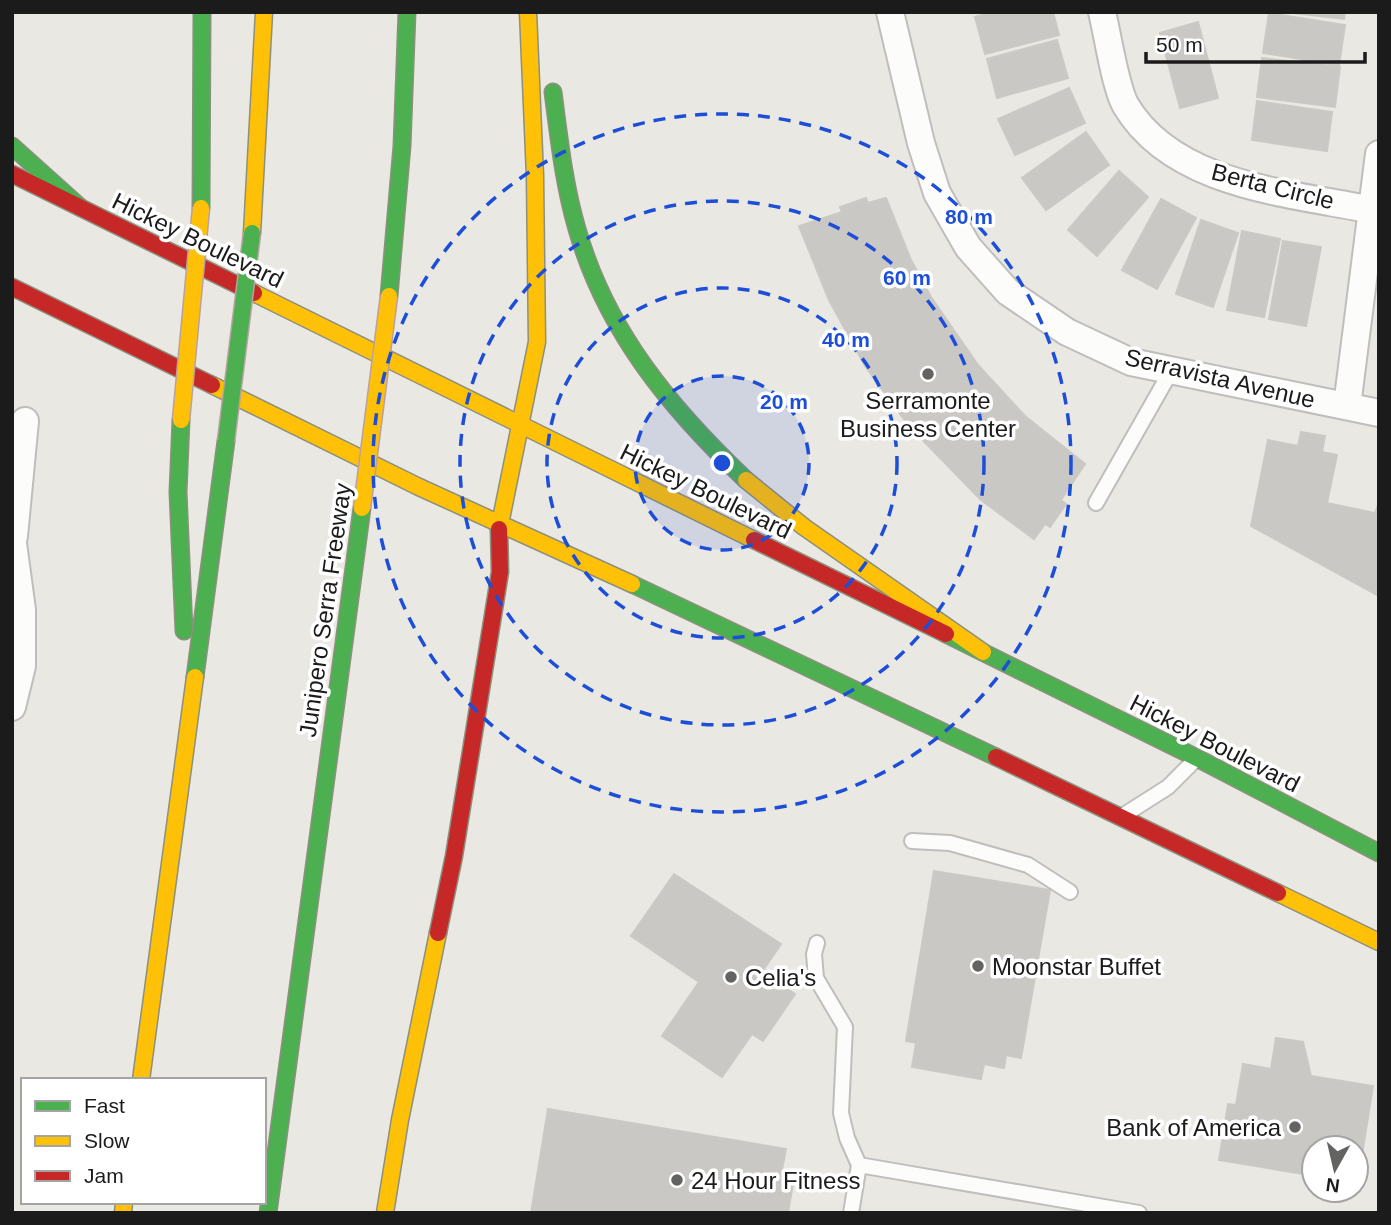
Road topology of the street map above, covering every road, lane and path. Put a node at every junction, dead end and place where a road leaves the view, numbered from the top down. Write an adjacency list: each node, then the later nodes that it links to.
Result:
1 (202, 12): 23 (main road, bridge)
2 (264, 12): 23 (main road, bridge)
3 (407, 12): 33 (main road, Junipero Serra Freeway, bridge)
4 (530, 12): 17 (main road); 21 (main road)
5 (890, 12): 13 (street, Serravista Avenue)
6 (1102, 12): 11 (street, Berta Circle)
7 (12, 146): 10 (main road)
8 (1379, 154): 11 (street)
9 (12, 174): 10 (main road, Hickey Boulevard)
10 (81, 208): 17 (main road, Hickey Boulevard)
11 (1372, 210): 14 (street)
12 (12, 287): 19 (main road)
13 (1171, 371): 14 (street, Serravista Avenue); 18 (lane)
14 (1347, 406): 15 (street, Serravista Avenue)
15 (1379, 413)
16 (25, 421): 20 (street)
17 (519, 425): 19 (main road); 21 (main road, Hickey Boulevard)
18 (1096, 503)
19 (499, 522): 25 (main road); 34 (main road)
20 (13, 536): 22 (street)
21 (983, 652): 24 (main road, Hickey Boulevard)
22 (12, 707)
23 (190, 715): 31 (main road)
24 (1197, 758): 25 (lane); 27 (main road, Hickey Boulevard)
25 (1120, 817): 29 (main road)
26 (912, 841): 28 (lane)
27 (1373, 845)
28 (1070, 892)
29 (1379, 942)
30 (817, 943): 32 (lane)
31 (141, 1078)
32 (859, 1165): 35 (lane); 36 (lane)
33 (268, 1213)
34 (385, 1213)
35 (851, 1213)
36 (1139, 1213)

